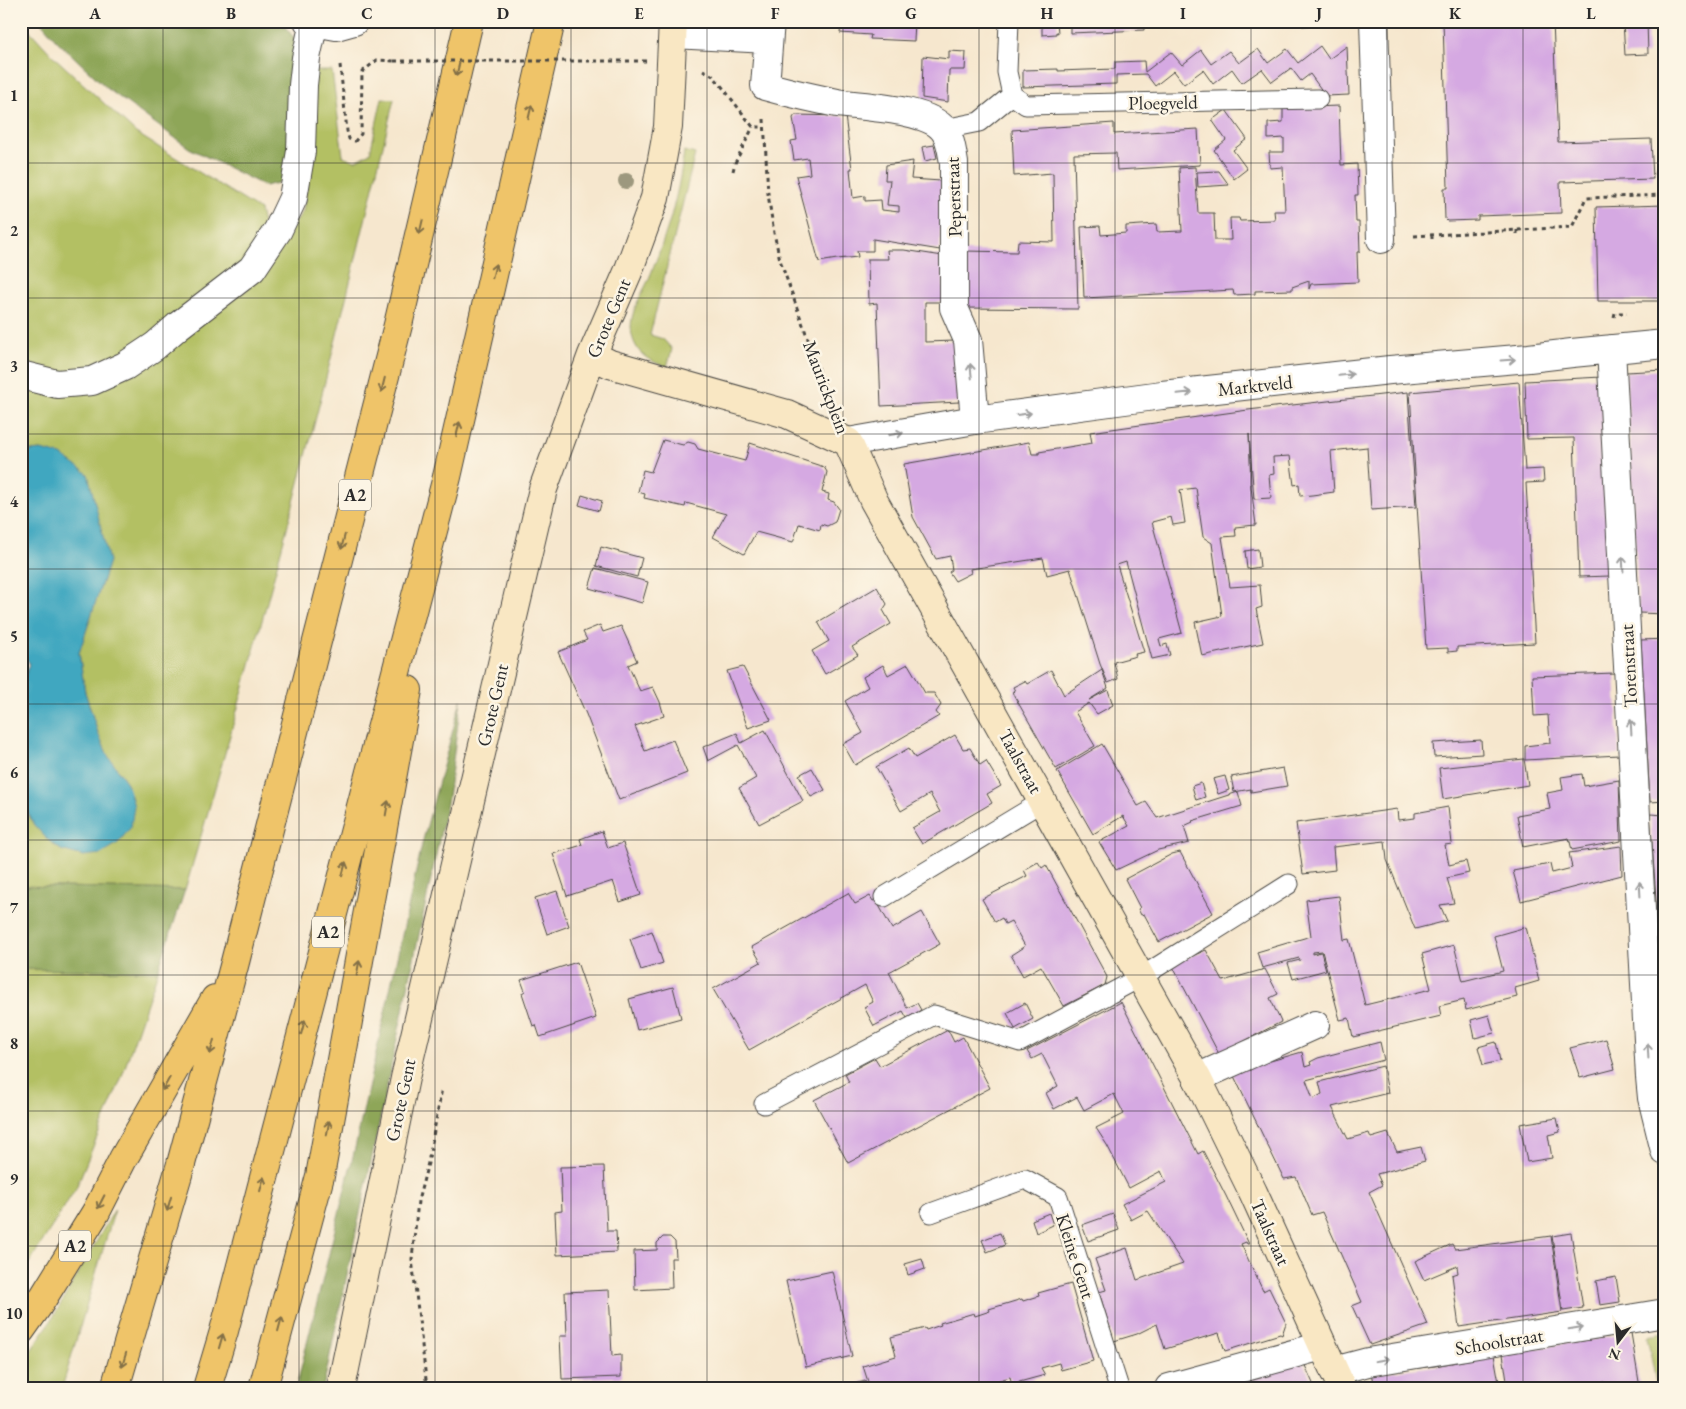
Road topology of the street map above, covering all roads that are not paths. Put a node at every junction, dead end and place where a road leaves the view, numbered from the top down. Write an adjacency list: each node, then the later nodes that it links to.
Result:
1 (469, 21): 22 (highway, A2, one-way to 22)
2 (551, 21): 18 (highway, A2, one-way to 2)
3 (1010, 21): 8 (lane)
4 (1374, 21): 11 (street)
5 (328, 23): 15 (street)
6 (673, 28): 7 (street); 14 (street, Grote Gent)
7 (769, 30): 10 (street)
8 (1012, 95): 9 (lane, Ploegveld); 10 (lane)
9 (1318, 100)
10 (944, 129): 16 (street, Peperstraat, one-way to 10)
11 (1381, 239)
12 (1665, 344): 13 (street, Marktveld)
13 (1611, 349): 16 (street, Marktveld, one-way to 13); 24 (street, Torenstraat, one-way to 13)
14 (592, 355): 17 (street, Maurickplein); 37 (street, Grote Gent)
15 (21, 375)
16 (976, 420): 17 (street, Marktveld, one-way to 16)
17 (848, 442): 19 (street, Taalstraat)
18 (447, 476): 35 (highway, A2, one-way to 18); 36 (highway, A2, one-way to 18)
19 (1043, 801): 21 (lane); 23 (street, Taalstraat)
20 (1289, 884): 23 (lane)
21 (884, 896)
22 (234, 966): 31 (highway, A2, one-way to 31); 34 (highway, A2, one-way to 34)
23 (1141, 977): 26 (street, Taalstraat); 27 (lane)
24 (1655, 982): 28 (street, Torenstraat, one-way to 24)
25 (1316, 1025): 26 (street)
26 (1197, 1078): 32 (street, Taalstraat)
27 (764, 1104)
28 (1665, 1151)
29 (931, 1213): 38 (lane, Kleine Gent)
30 (1665, 1313): 33 (street, Schoolstraat, one-way to 30)
31 (21, 1330)
32 (1322, 1346): 33 (street, Taalstraat); 39 (street)
33 (1338, 1379)
34 (115, 1388)
35 (207, 1388)
36 (263, 1388)
37 (341, 1388)
38 (1119, 1388)
39 (1168, 1388)

